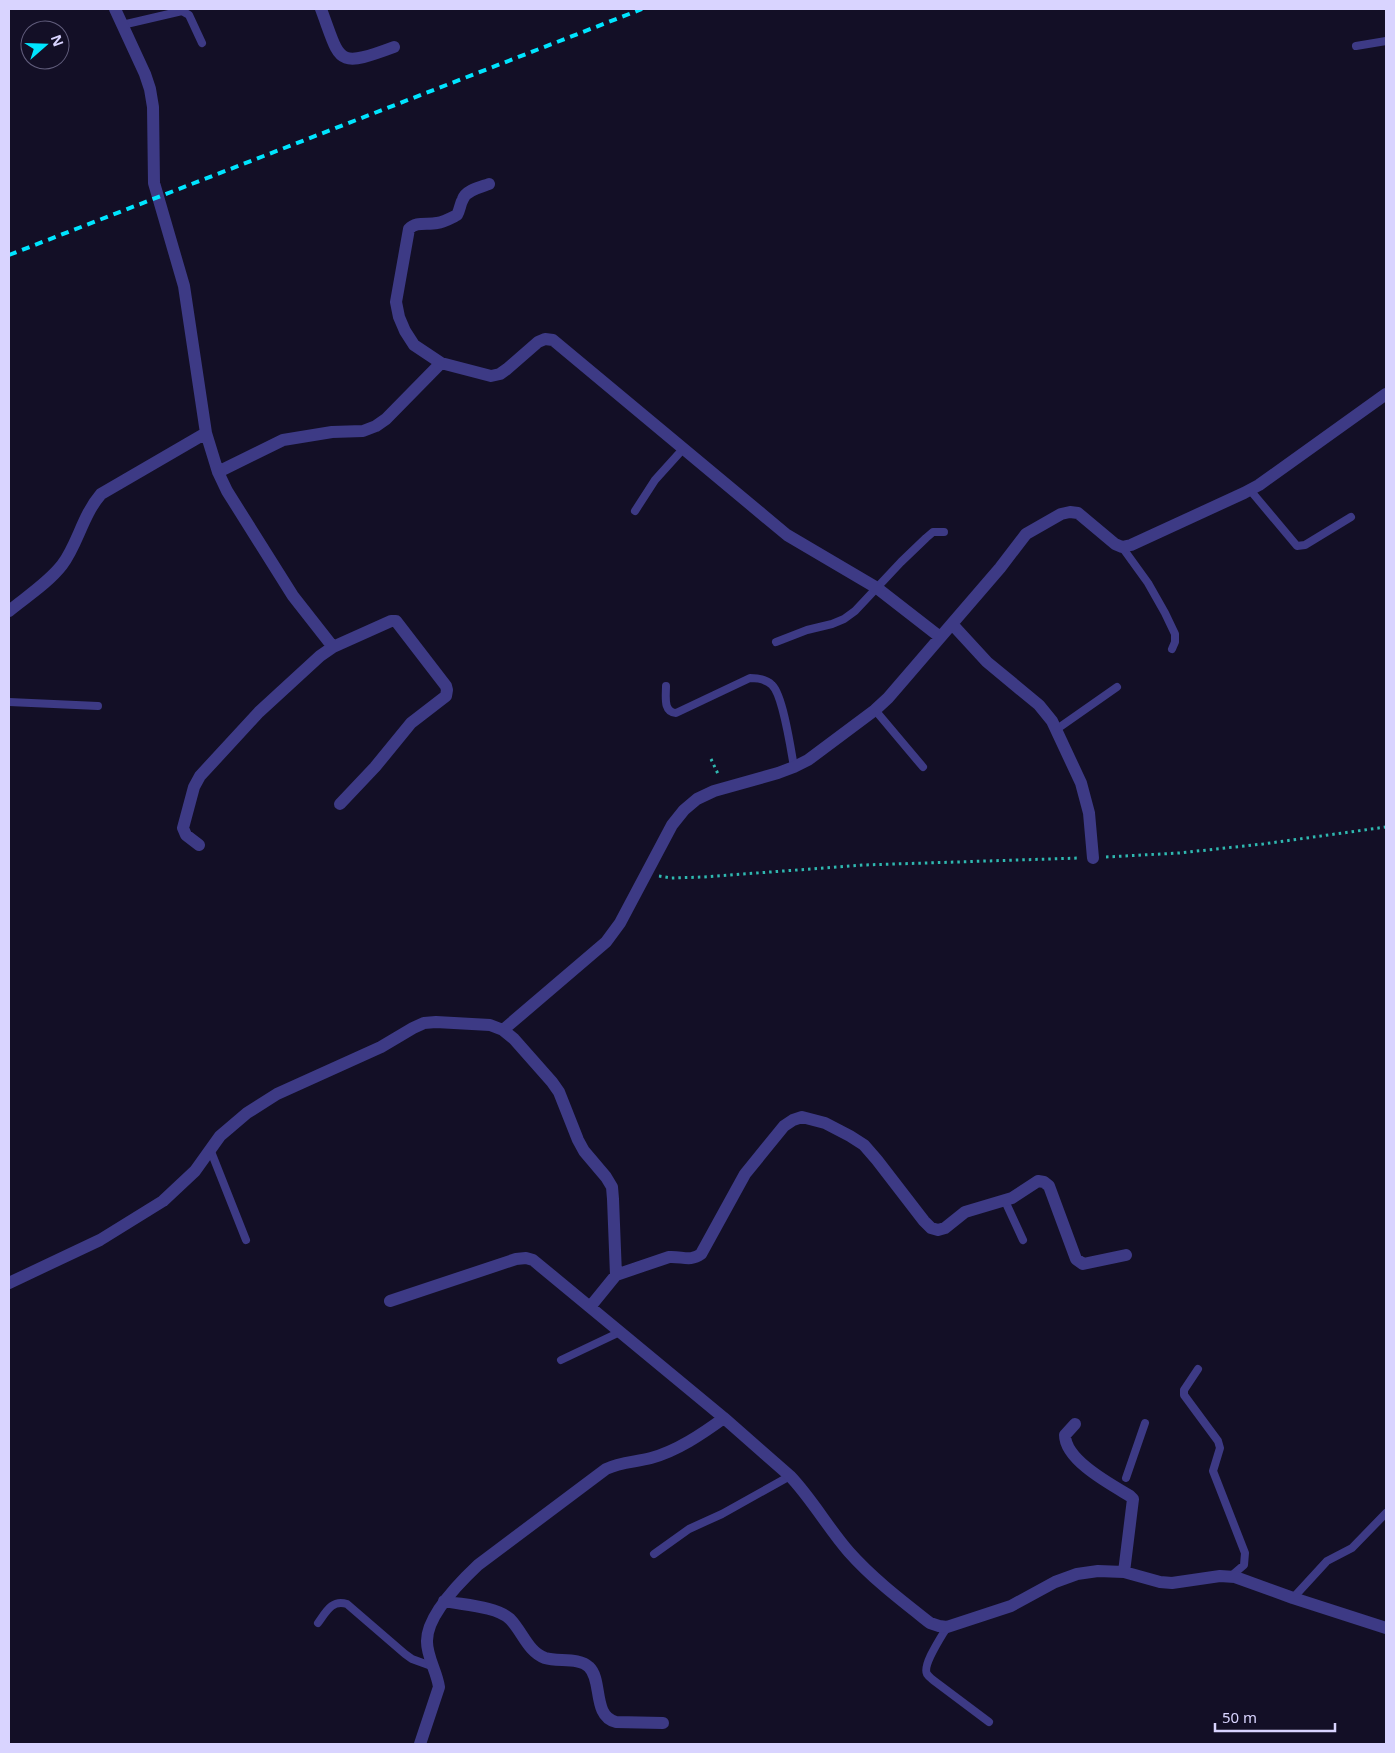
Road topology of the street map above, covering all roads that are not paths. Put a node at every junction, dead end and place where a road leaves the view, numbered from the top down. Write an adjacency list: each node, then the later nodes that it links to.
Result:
1 (115, 9): 3 (street)
2 (321, 9): 7 (street)
3 (122, 25): 5 (lane); 11 (street)
4 (1386, 41): 6 (lane)
5 (202, 43)
6 (1356, 46)
7 (394, 47)
8 (489, 184): 9 (street)
9 (440, 363): 12 (street); 13 (street)
10 (1386, 394): 14 (street)
11 (206, 433): 13 (street); 20 (street)
12 (683, 449): 15 (lane); 19 (street)
13 (218, 472): 24 (street)
14 (1250, 490): 16 (lane); 18 (street)
15 (635, 511)
16 (1351, 517)
17 (944, 532): 19 (lane)
18 (1122, 547): 21 (street); 25 (lane)
19 (877, 588): 22 (street); 23 (lane)
20 (9, 611)
21 (952, 624): 22 (street); 31 (street)
22 (940, 637): 30 (street)
23 (776, 642)
24 (333, 647): 34 (street); 35 (street)
25 (1172, 650)
26 (666, 686): 32 (lane)
27 (1117, 687): 31 (lane)
28 (9, 702): 29 (lane)
29 (98, 706)
30 (875, 710): 32 (street); 33 (lane)
31 (1056, 728): 36 (street)
32 (794, 767): 37 (street)
33 (923, 767)
34 (340, 804)
35 (199, 845)
36 (1093, 858)
37 (503, 1030): 38 (street); 43 (street)
38 (210, 1149): 40 (lane); 44 (street)
39 (1005, 1201): 41 (lane); 42 (street); 43 (street)
40 (246, 1240)
41 (1023, 1240)
42 (1126, 1255)
43 (616, 1276): 46 (street)
44 (9, 1284)
45 (390, 1300): 46 (street)
46 (590, 1307): 47 (street)
47 (620, 1332): 48 (lane); 50 (street)
48 (561, 1360)
49 (1198, 1369): 58 (lane)
50 (724, 1418): 53 (street); 60 (street)
51 (1145, 1423): 54 (lane)
52 (1075, 1424): 54 (street)
53 (790, 1476): 56 (lane); 62 (street)
54 (1123, 1484): 57 (street)
55 (1386, 1513): 59 (lane)
56 (654, 1554)
57 (1124, 1572): 58 (street); 62 (street)
58 (1230, 1577): 59 (street)
59 (1293, 1598): 63 (street)
60 (444, 1601): 64 (street); 66 (street)
61 (318, 1623): 64 (lane)
62 (947, 1627): 65 (lane)
63 (1386, 1628)
64 (434, 1667): 67 (street)
65 (989, 1722)
66 (663, 1723)
67 (420, 1744)

